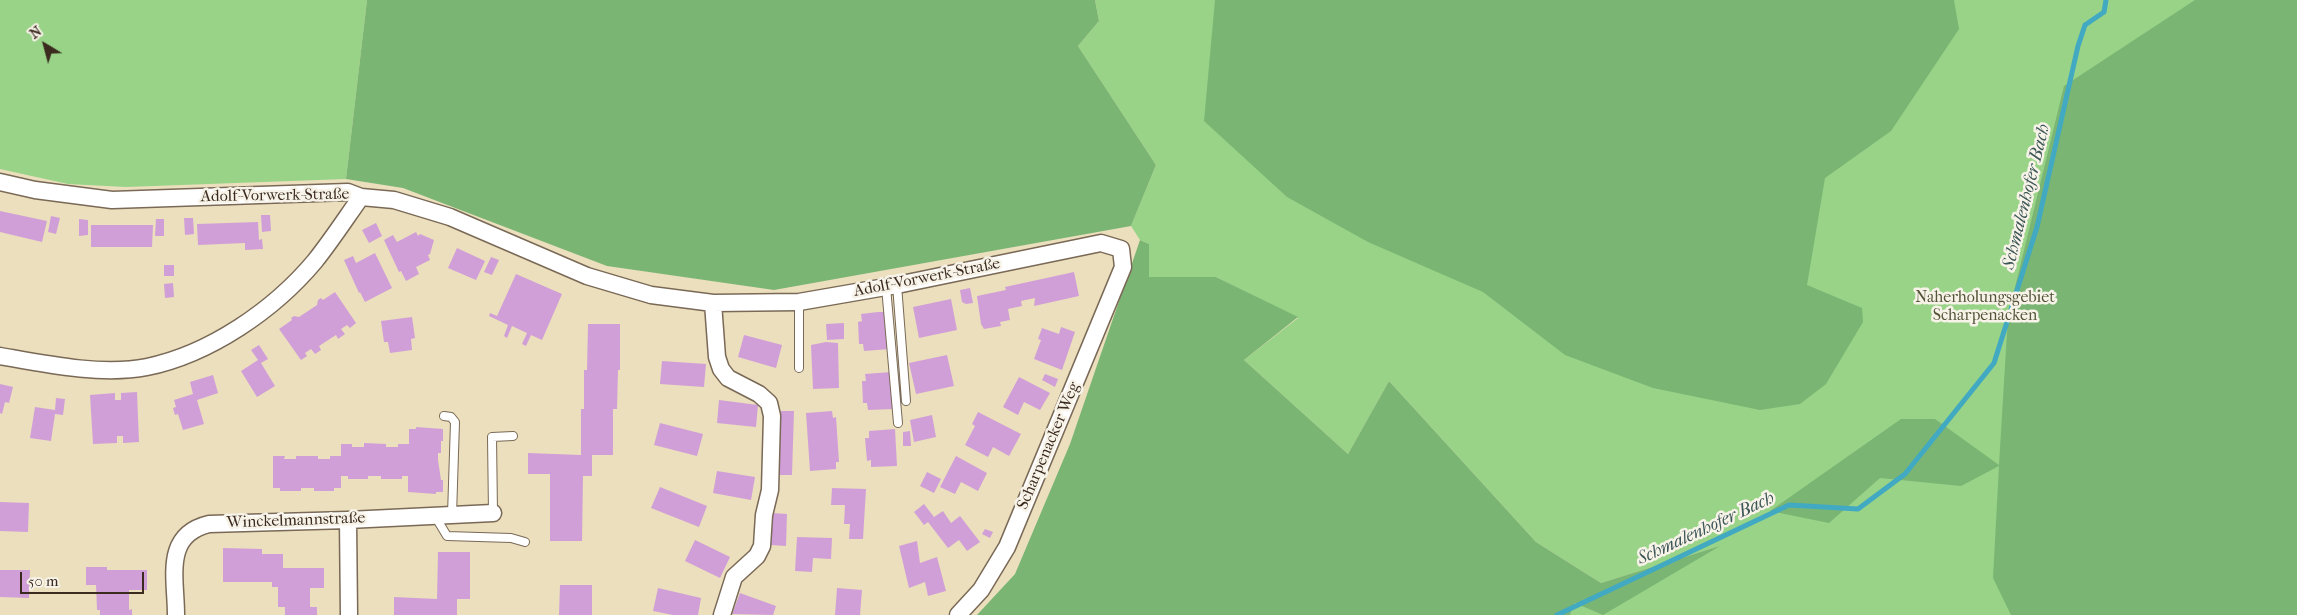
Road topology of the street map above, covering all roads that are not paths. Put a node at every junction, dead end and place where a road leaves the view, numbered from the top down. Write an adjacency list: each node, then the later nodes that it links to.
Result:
1 (0, 182): 2 (street, Adolf-Vorwerk-Straße)
2 (361, 197): 6 (street, Adolf-Vorwerk-Straße); 7 (street)
3 (1123, 267): 4 (street, Adolf-Vorwerk-Straße); 21 (street, Scharpenacker Weg)
4 (892, 286): 5 (street, Adolf-Vorwerk-Straße); 9 (lane); 11 (lane)
5 (799, 302): 6 (street, Adolf-Vorwerk-Straße); 8 (lane)
6 (713, 303): 20 (street)
7 (0, 356)
8 (799, 368)
9 (906, 401)
10 (444, 416): 14 (lane)
11 (898, 423)
12 (513, 436): 13 (lane)
13 (493, 513): 14 (street, Winckelmannstraße)
14 (452, 515): 15 (street, Winckelmannstraße)
15 (434, 516): 16 (street, Winckelmannstraße); 17 (lane)
16 (348, 520): 18 (street, Winckelmannstraße); 19 (street)
17 (525, 542)
18 (176, 615)
19 (349, 615)
20 (722, 615)
21 (958, 615)

